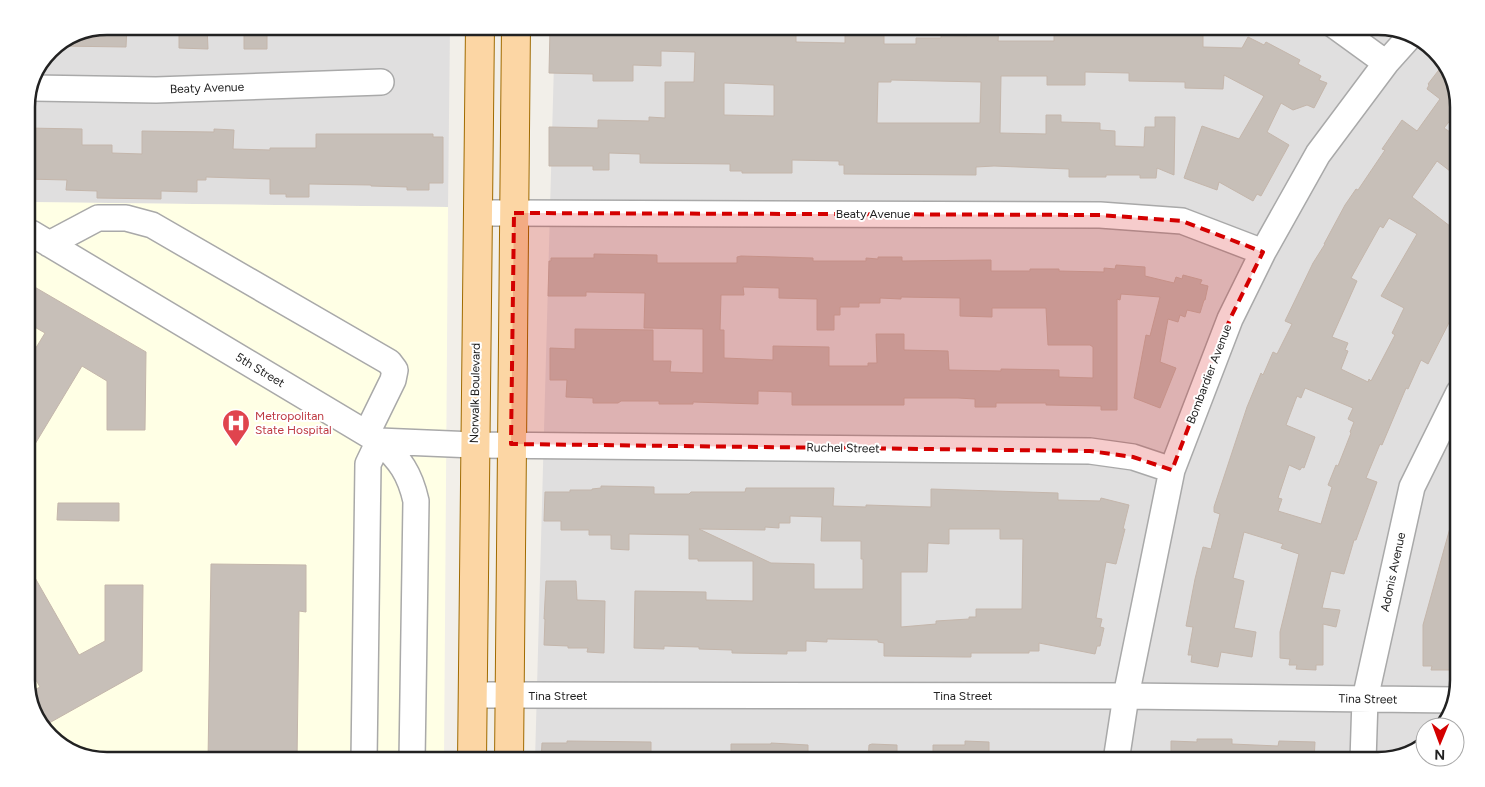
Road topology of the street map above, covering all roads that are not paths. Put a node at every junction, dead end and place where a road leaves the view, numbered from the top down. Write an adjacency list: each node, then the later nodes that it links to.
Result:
1 (480, 35): 8 (main road, Norwalk Boulevard)
2 (516, 35): 9 (main road)
3 (1347, 35): 5 (street)
4 (1406, 41): 5 (street, Bombardier Avenue)
5 (1386, 64): 12 (street, Bombardier Avenue)
6 (381, 82): 7 (street, Beaty Avenue)
7 (37, 88)
8 (478, 212): 9 (street, Beaty Avenue); 16 (main road, Norwalk Boulevard)
9 (514, 213): 12 (street, Beaty Avenue); 15 (main road)
10 (35, 235): 11 (street, 5th Street)
11 (49, 244): 14 (street, 5th Street); 14 (street)
12 (1263, 252): 17 (street, Bombardier Avenue)
13 (1450, 410): 21 (street, Adonis Avenue)
14 (373, 437): 16 (street, 5th Street); 23 (street); 24 (street)
15 (511, 444): 16 (street, 5th Street); 17 (street, Ruchel Street); 19 (main road)
16 (474, 445): 18 (main road, Norwalk Boulevard)
17 (1172, 470): 20 (street, Bombardier Avenue)
18 (473, 695): 19 (street, Tina Street); 25 (main road, Norwalk Boulevard)
19 (510, 695): 20 (street, Tina Street); 26 (main road)
20 (1126, 696): 21 (street, Tina Street); 27 (street, Bombardier Avenue)
21 (1365, 699): 22 (street, Tina Street); 28 (street, Adonis Avenue)
22 (1448, 700)
23 (364, 752)
24 (412, 752)
25 (472, 752)
26 (509, 752)
27 (1117, 752)
28 (1363, 752)

